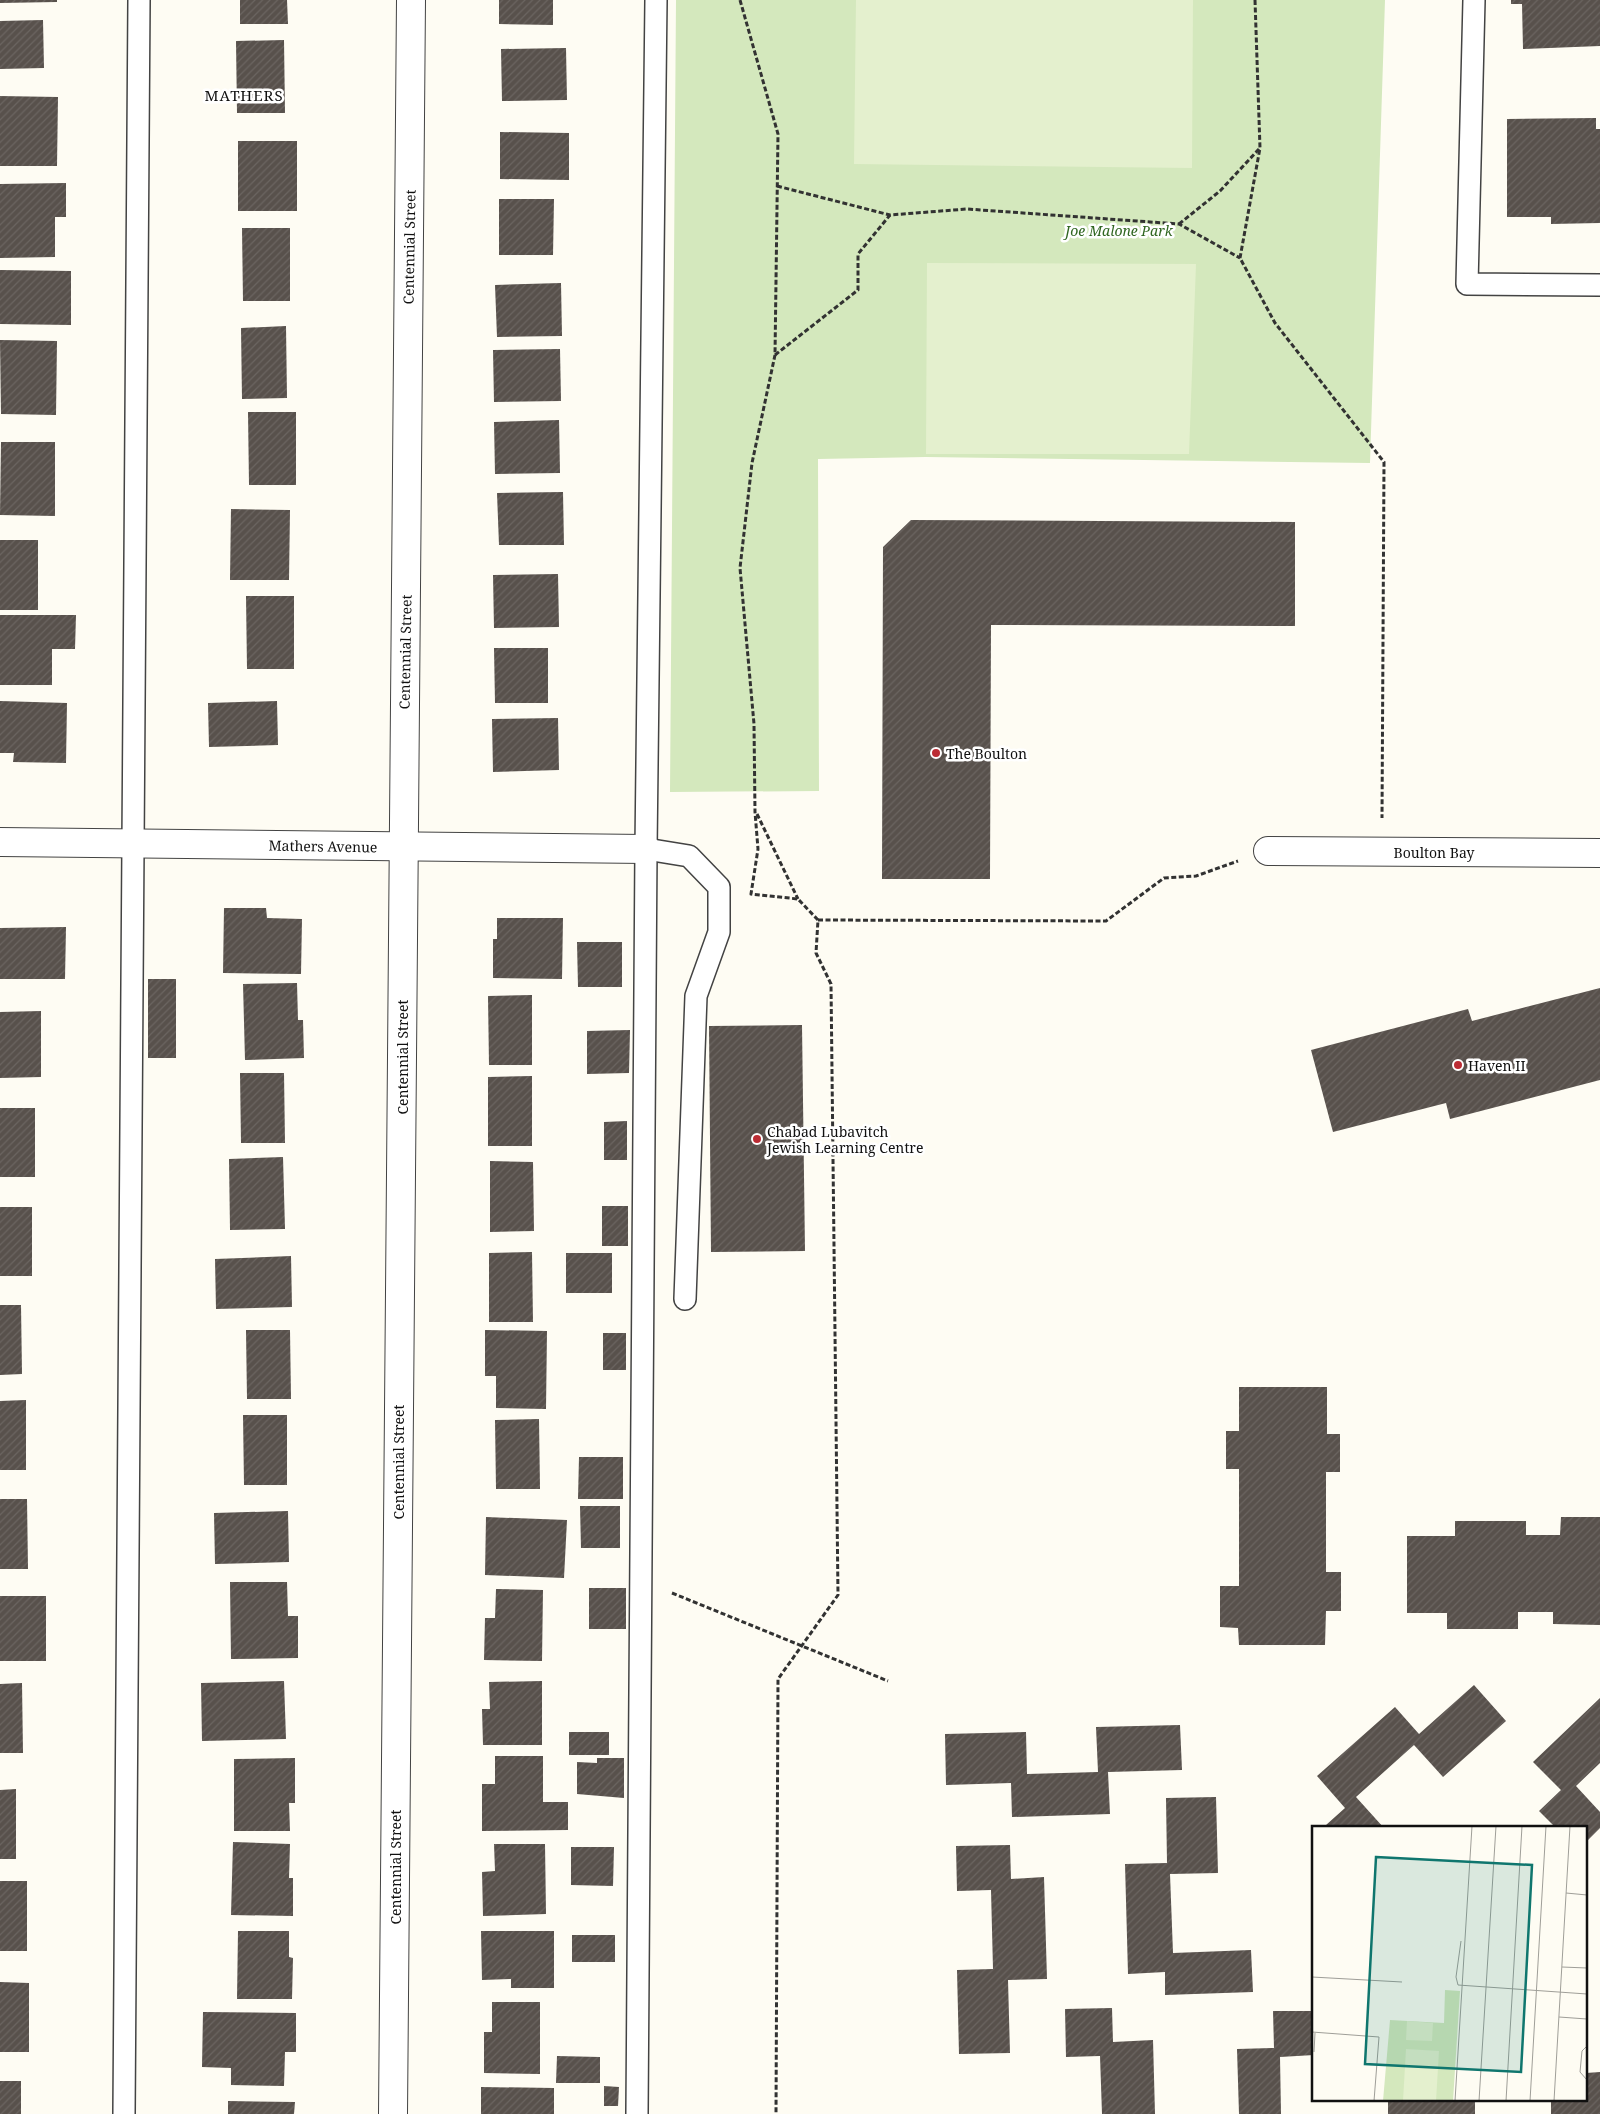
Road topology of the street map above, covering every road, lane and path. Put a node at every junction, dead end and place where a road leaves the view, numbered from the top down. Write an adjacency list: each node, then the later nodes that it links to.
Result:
1 (139, 0): 16 (lane)
2 (411, 0): 17 (street, Centennial Street)
3 (656, 0): 18 (lane)
4 (740, 0): 8 (path)
5 (1255, 0): 7 (path)
6 (1474, 0): 12 (lane)
7 (1260, 148): 10 (path); 11 (path)
8 (777, 186): 9 (path); 13 (path)
9 (890, 215): 10 (path); 13 (path)
10 (1179, 224): 11 (path)
11 (1240, 258): 20 (path)
12 (1600, 285)
13 (774, 355): 14 (path)
14 (755, 812): 22 (path); 22 (path)
15 (0, 842): 16 (street, Mathers Avenue)
16 (132, 844): 17 (street, Mathers Avenue); 28 (lane)
17 (404, 846): 18 (street, Mathers Avenue); 29 (street, Centennial Street)
18 (646, 849): 24 (lane); 25 (lane)
19 (1268, 851): 20 (street, Boulton Bay); 23 (path)
20 (1383, 851): 21 (street, Boulton Bay)
21 (1600, 853)
22 (798, 899): 23 (path)
23 (818, 920): 26 (path)
24 (685, 1299)
25 (641, 1581): 26 (path); 30 (lane)
26 (801, 1646): 27 (path); 31 (path)
27 (888, 1681)
28 (124, 2114)
29 (393, 2114)
30 (637, 2114)
31 (776, 2114)

